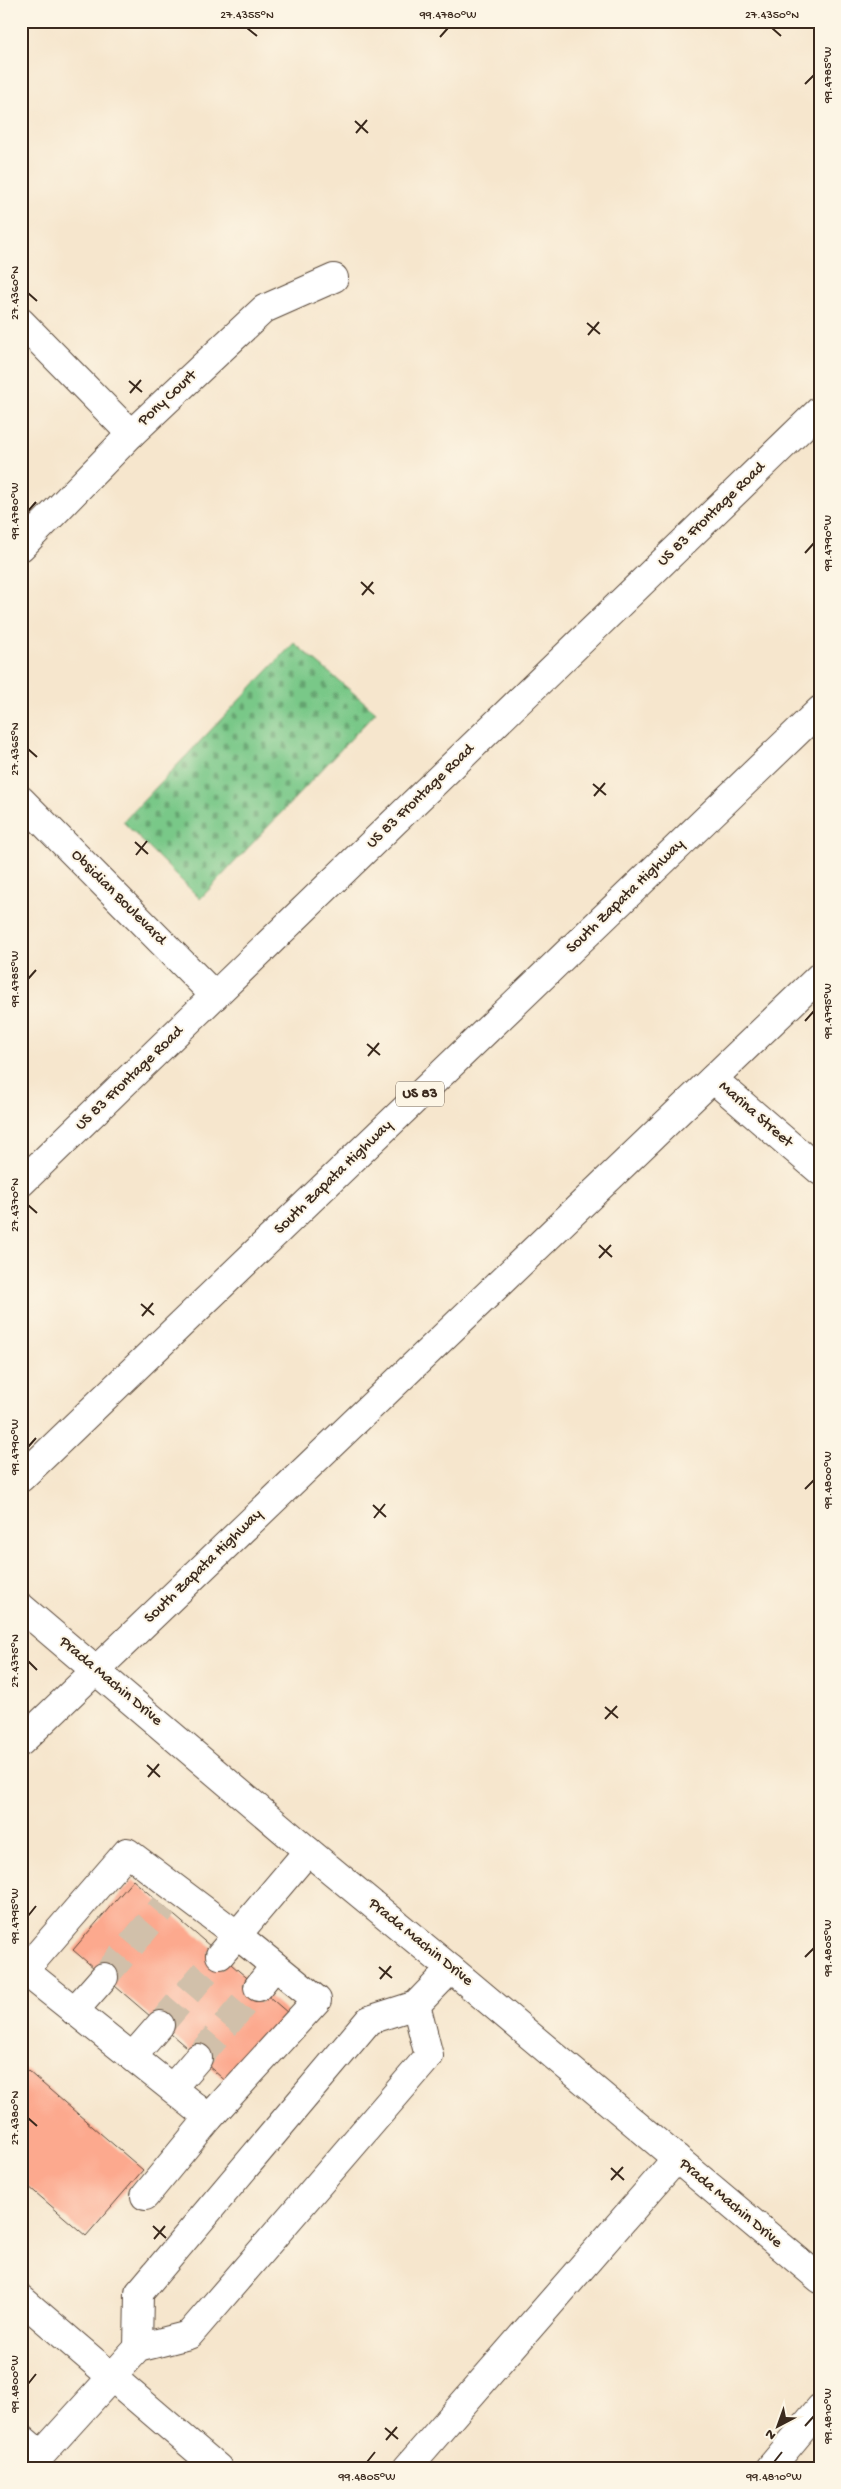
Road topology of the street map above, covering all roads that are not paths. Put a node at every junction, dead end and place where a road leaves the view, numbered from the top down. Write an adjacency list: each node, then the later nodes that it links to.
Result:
1 (334, 278): 4 (street, Pony Court)
2 (21, 322): 4 (street)
3 (820, 410): 9 (street, US 83 Frontage Road)
4 (131, 434): 5 (street, Pony Court)
5 (21, 547)
6 (820, 710): 13 (street, South Zapata Highway / US 83)
7 (21, 800): 9 (street, Obsidian Boulevard)
8 (820, 976): 10 (street, South Zapata Highway)
9 (215, 996): 12 (street, US 83 Frontage Road)
10 (714, 1079): 11 (street, Marina Street); 15 (street, South Zapata Highway)
11 (820, 1170)
12 (21, 1183)
13 (21, 1478)
14 (21, 1607): 15 (street, Prada Machin Drive)
15 (97, 1670): 16 (street, South Zapata Highway); 17 (street, Prada Machin Drive)
16 (21, 1742)
17 (308, 1851): 18 (street); 20 (street, Prada Machin Drive)
18 (229, 1945): 19 (street); 21 (street)
19 (275, 1966): 23 (street); 30 (street)
20 (451, 1968): 24 (street); 31 (street, Prada Machin Drive)
21 (23, 1969): 25 (street)
22 (104, 1977): 25 (street)
23 (258, 1987)
24 (416, 2005): 35 (street); 35 (street)
25 (74, 2010): 27 (street)
26 (160, 2025): 27 (street)
27 (133, 2056): 29 (street)
28 (198, 2058): 29 (street)
29 (173, 2087): 30 (street)
30 (209, 2118): 32 (street)
31 (676, 2158): 33 (street, Prada Machin Drive); 40 (street)
32 (145, 2196)
33 (820, 2279)
34 (21, 2299): 36 (street)
35 (138, 2348): 36 (street)
36 (113, 2376): 38 (street); 39 (street)
37 (820, 2408): 41 (street)
38 (39, 2454)
39 (218, 2468)
40 (407, 2468)
41 (770, 2468)

